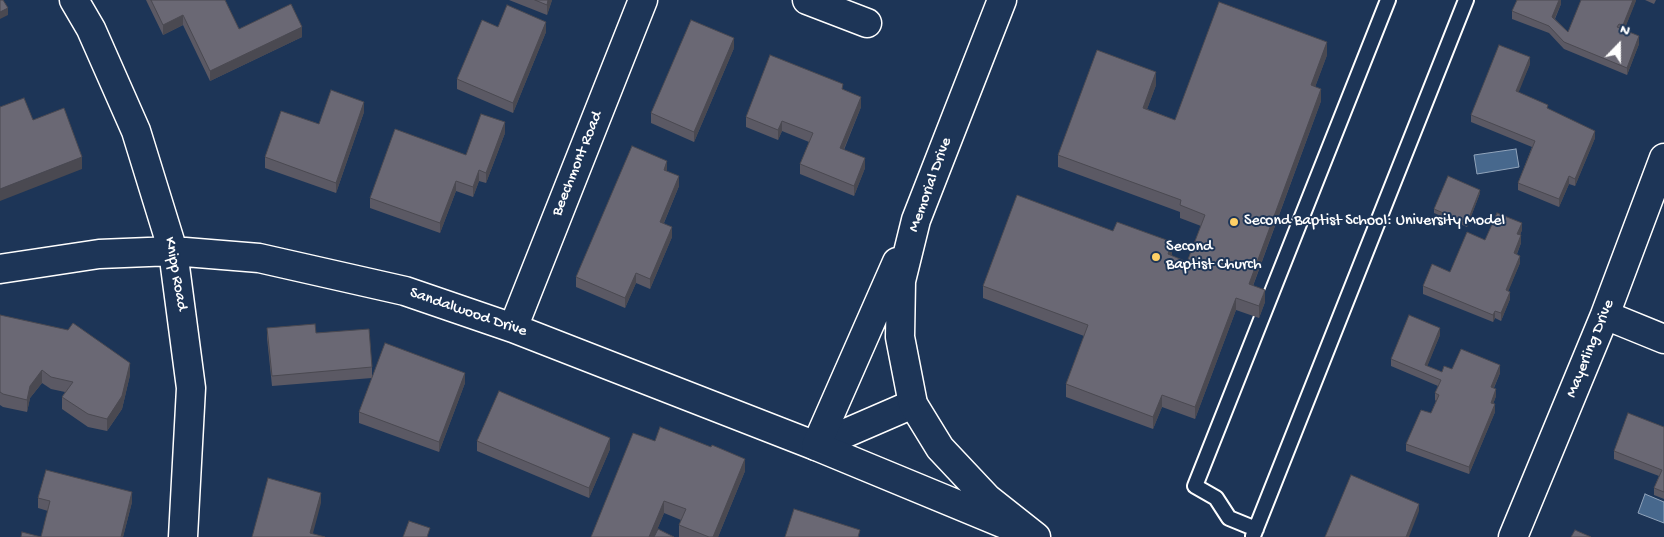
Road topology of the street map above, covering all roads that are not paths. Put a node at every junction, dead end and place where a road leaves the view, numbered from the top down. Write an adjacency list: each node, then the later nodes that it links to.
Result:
1 (74, 0): 10 (street, Knipp Road)
2 (643, 0): 13 (street, Beechmont Road)
3 (807, 0): 7 (street)
4 (1002, 0): 9 (street, Memorial Drive)
5 (1388, 0): 17 (lane)
6 (1466, 0): 17 (lane)
7 (867, 23)
8 (1664, 158): 12 (street, Mayerling Drive)
9 (916, 220): 15 (street, Memorial Drive); 16 (street)
10 (174, 251): 11 (street, Sandalwood Drive); 13 (street, Sandalwood Drive); 18 (street, Knipp Road)
11 (0, 269)
12 (1605, 315): 14 (street); 20 (street, Mayerling Drive)
13 (513, 328): 16 (street, Sandalwood Drive)
14 (1664, 339)
15 (913, 404): 16 (street); 19 (street, Memorial Drive)
16 (816, 446): 19 (street, Sandalwood Drive)
17 (1254, 533)
18 (183, 537)
19 (1035, 537)
20 (1512, 537)

